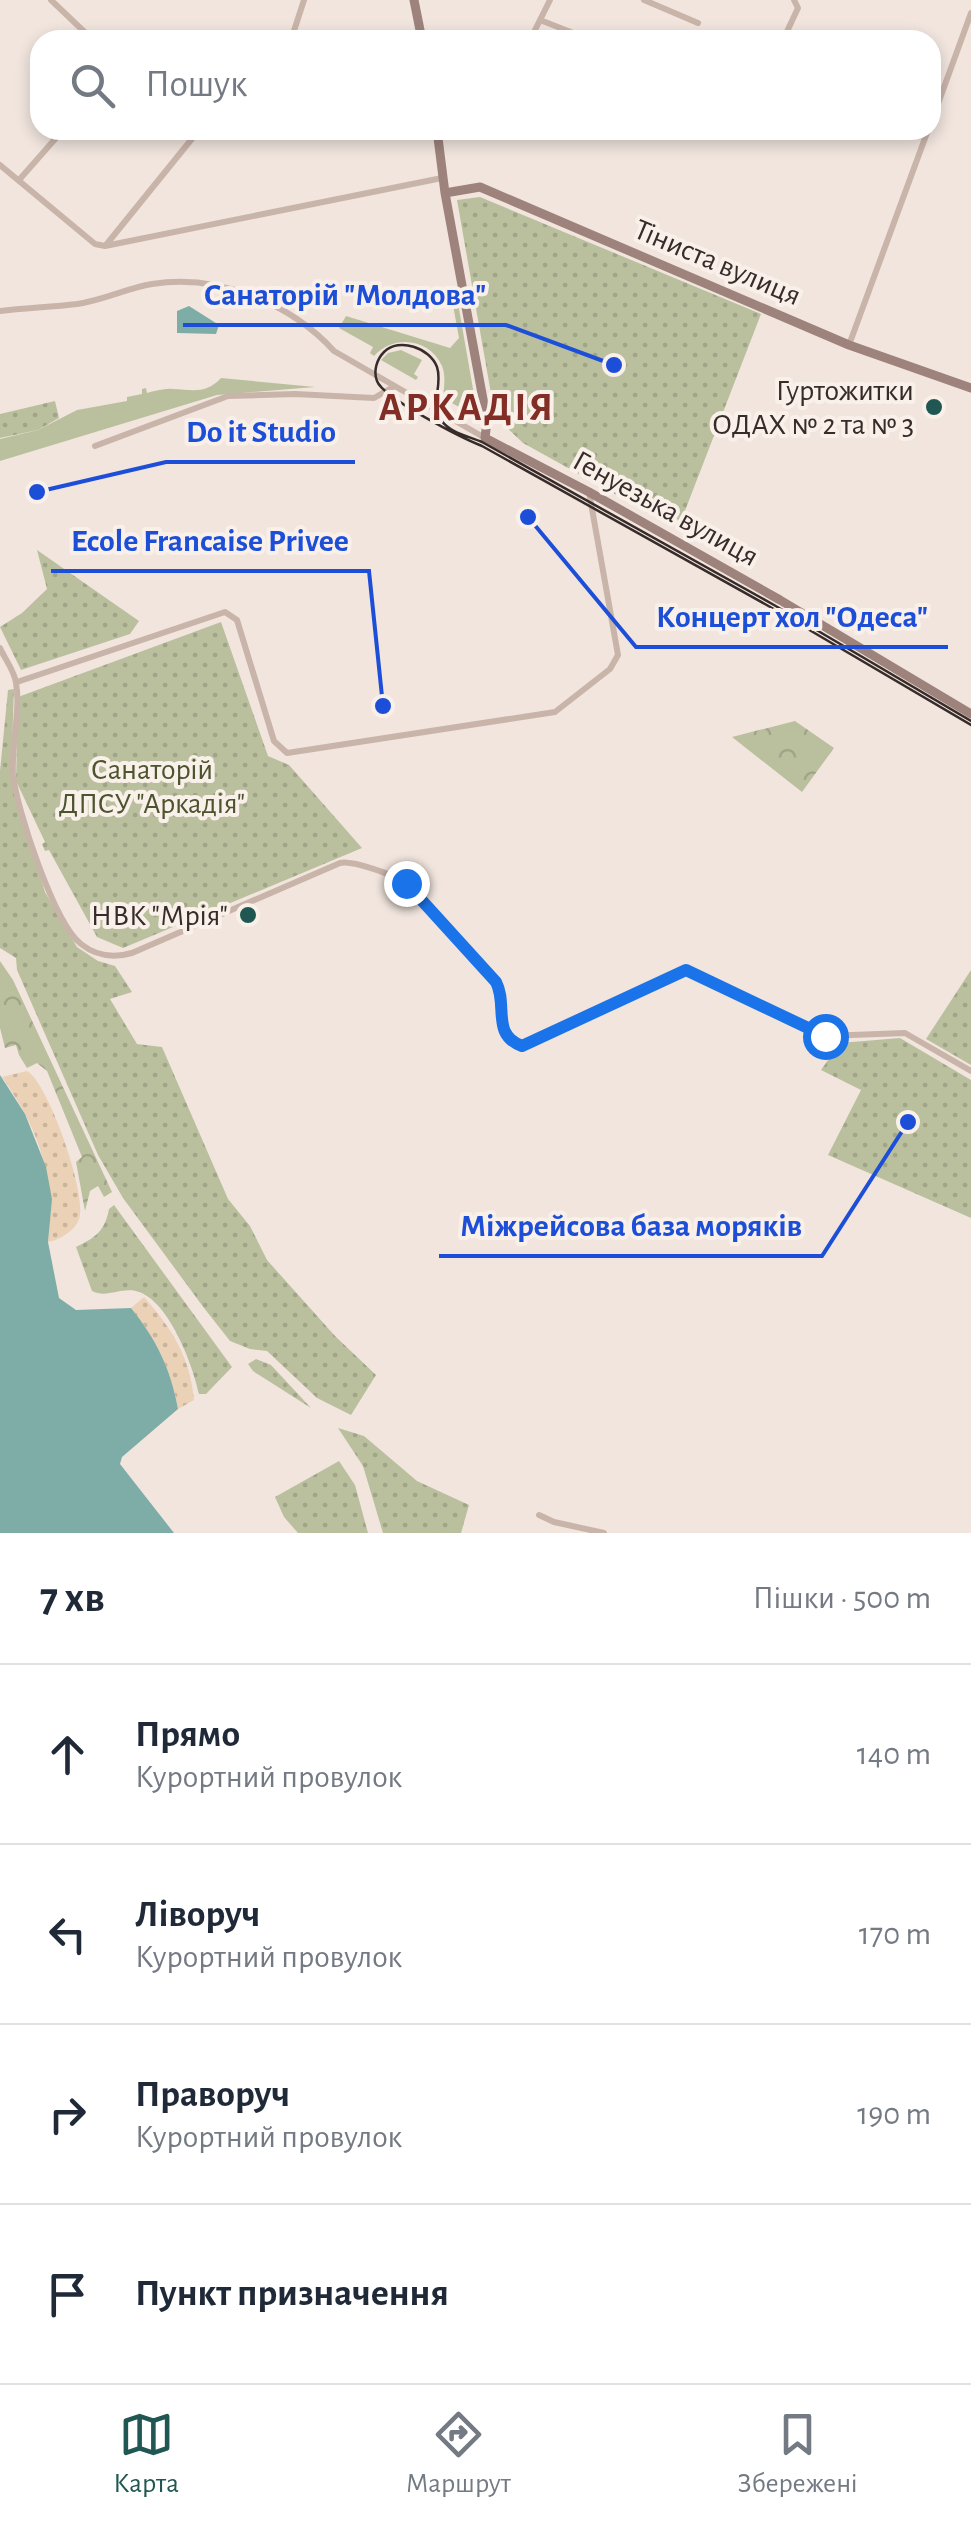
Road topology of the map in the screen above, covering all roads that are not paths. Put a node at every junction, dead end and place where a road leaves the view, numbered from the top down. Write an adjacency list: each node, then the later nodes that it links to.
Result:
1 (51, 0): 10 (street)
2 (304, 0): 11 (street)
3 (414, 0): 12 (main road)
4 (550, 0): 8 (street)
5 (644, 0): 9 (street)
6 (794, 0): 15 (street)
7 (971, 13): 16 (street)
8 (540, 20): 13 (street); 14 (street)
9 (698, 23)
10 (82, 30)
11 (295, 30)
12 (420, 30)
13 (535, 30)
14 (566, 30)
15 (788, 30)
16 (941, 87)
17 (53, 140): 23 (street)
18 (191, 140): 25 (street)
19 (438, 140): 22 (main road)
20 (924, 140): 27 (street)
21 (0, 165): 23 (street)
22 (442, 178): 24 (main road); 25 (street)
23 (18, 180): 25 (street)
24 (445, 193): 27 (main road, Тіниста вулиця); 30 (main road)
25 (105, 246)
26 (0, 310): 28 (street, Генуезька вулиця)
27 (849, 345): 29 (main road, Тіниста вулиця)
28 (390, 385): 30 (street, Генуезька вулиця); 31 (street)
29 (971, 388)
30 (485, 438): 32 (main road, Генуезька вулиця)
31 (95, 446)
32 (589, 492): 34 (street); 35 (main road, Генуезька вулиця)
33 (0, 648): 34 (street)
34 (16, 682): 36 (street)
35 (971, 714)
36 (971, 1071)
37 (539, 1515): 38 (street)
38 (604, 1533)

